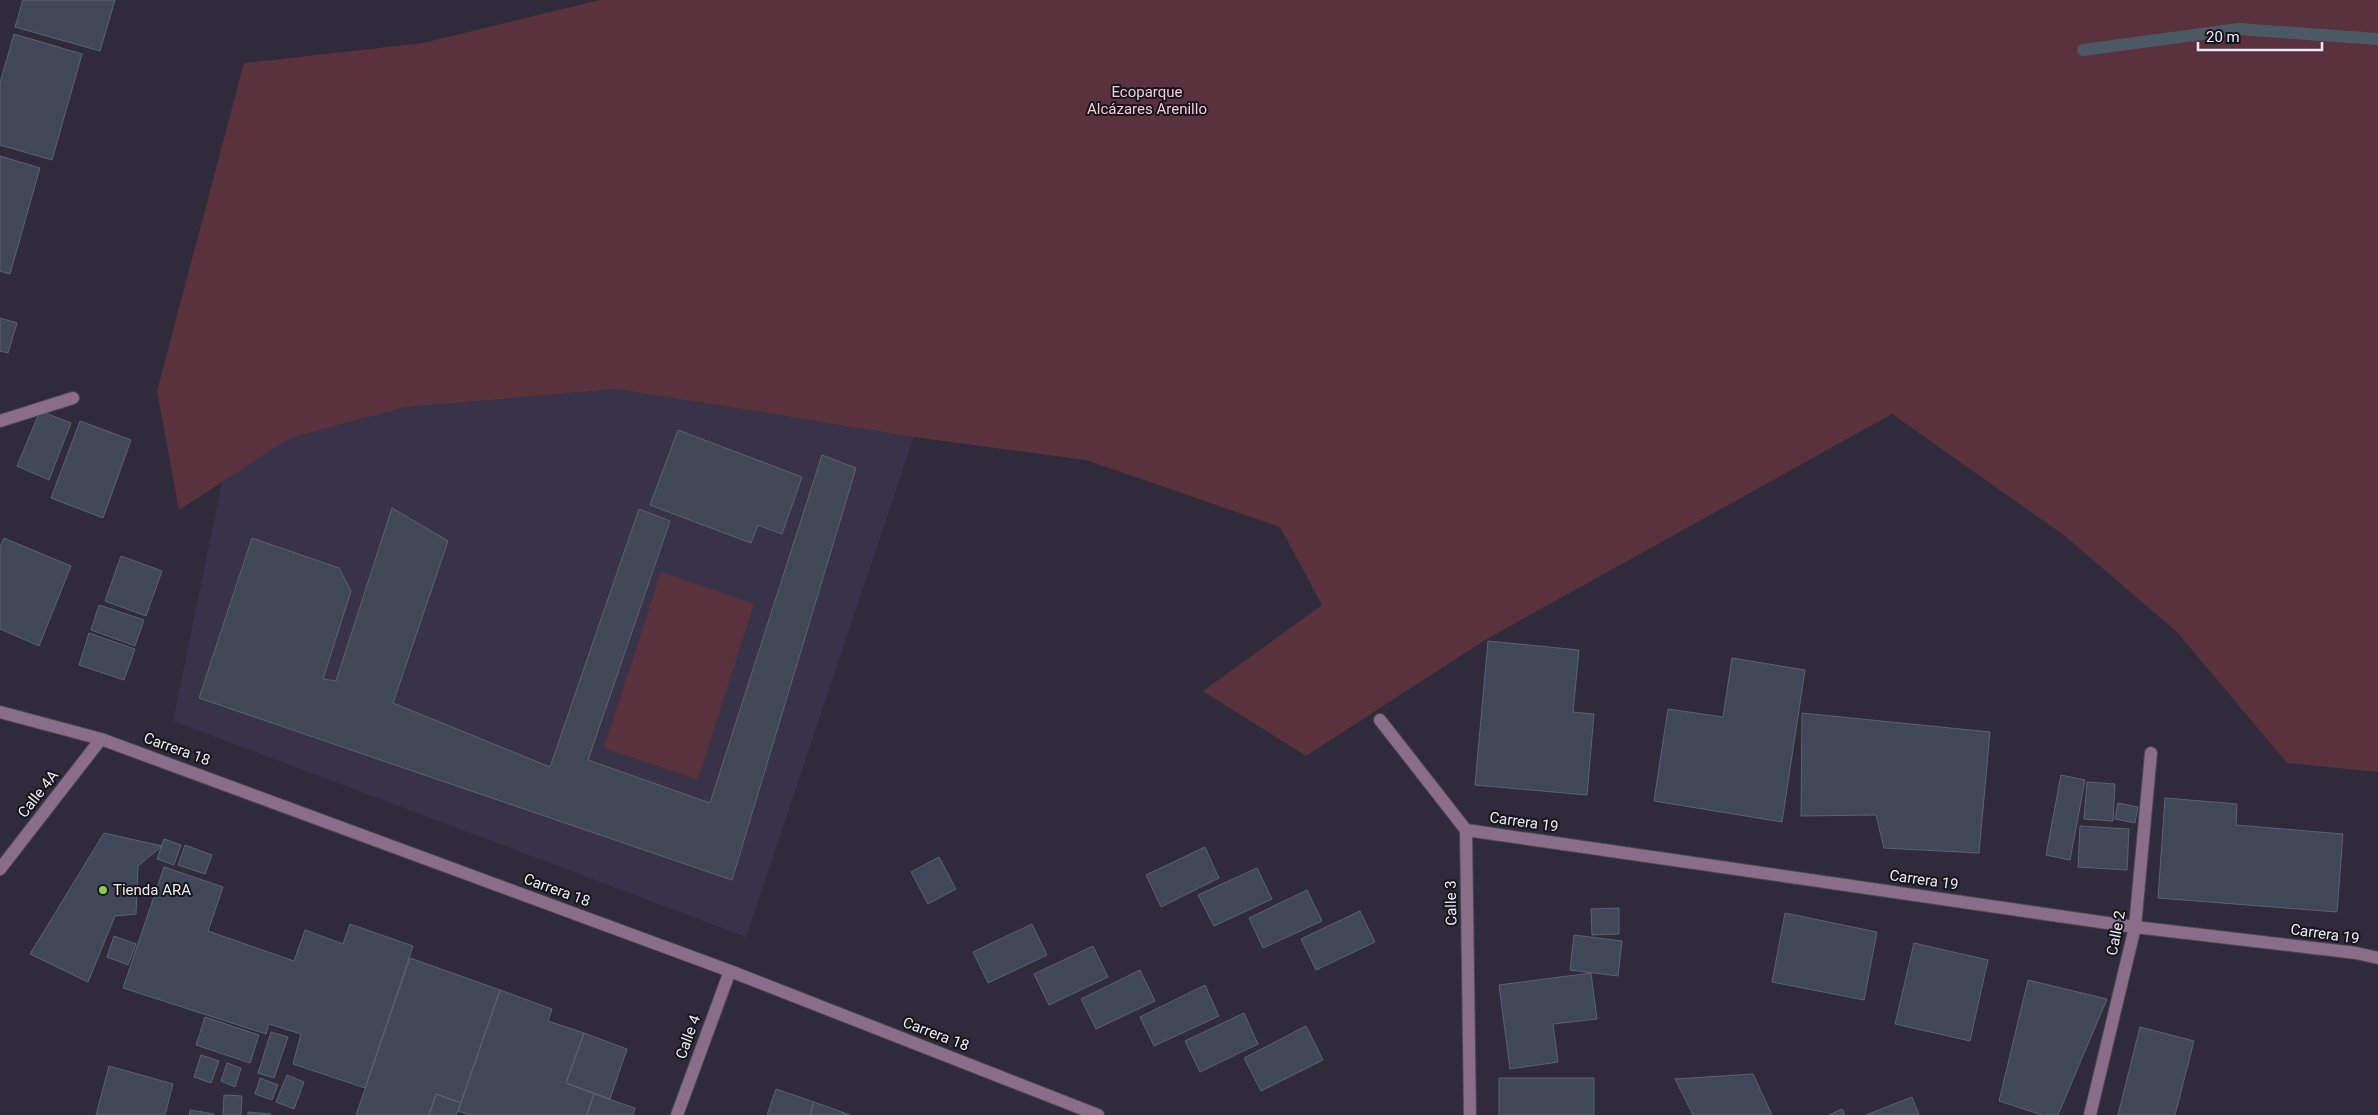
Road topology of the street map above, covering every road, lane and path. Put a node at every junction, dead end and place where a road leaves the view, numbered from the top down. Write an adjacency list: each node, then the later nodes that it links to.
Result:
1 (74, 398): 2 (street)
2 (0, 421)
3 (0, 712): 5 (street, Carrera 18)
4 (1380, 720): 7 (street)
5 (102, 739): 8 (street, Calle 4A); 11 (street, Carrera 18)
6 (2151, 753): 9 (street, Calle 2)
7 (1466, 830): 9 (street, Carrera 19); 14 (street, Calle 3)
8 (0, 869)
9 (2135, 927): 10 (street, Carrera 19); 15 (street, Calle 2)
10 (2378, 958)
11 (730, 971): 12 (street, Calle 4); 13 (street, Carrera 18)
12 (677, 1115)
13 (1098, 1115)
14 (1470, 1115)
15 (2090, 1115)

